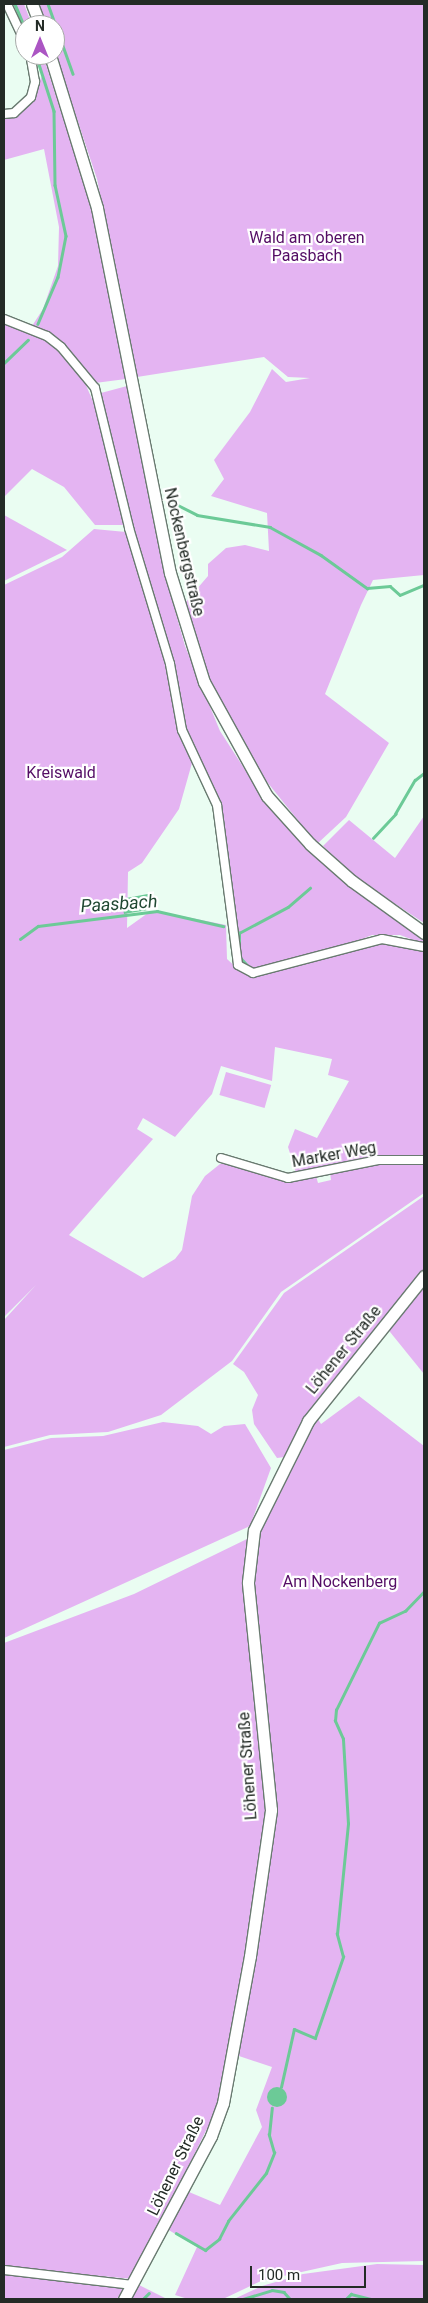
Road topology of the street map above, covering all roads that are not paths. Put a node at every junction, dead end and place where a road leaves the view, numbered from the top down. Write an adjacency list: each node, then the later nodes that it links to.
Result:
1 (7, 4): 2 (street)
2 (15, 21)
3 (32, 65): 5 (street)
4 (53, 65): 7 (street, Nockenbergstraße)
5 (4, 114)
6 (4, 319): 8 (street)
7 (424, 933)
8 (424, 947)
9 (221, 1158): 10 (street, Marker Weg)
10 (424, 1160)
11 (424, 1276): 13 (street, Löhener Straße)
12 (4, 2270): 13 (street)
13 (134, 2284): 14 (street, Löhener Straße)
14 (124, 2299)

